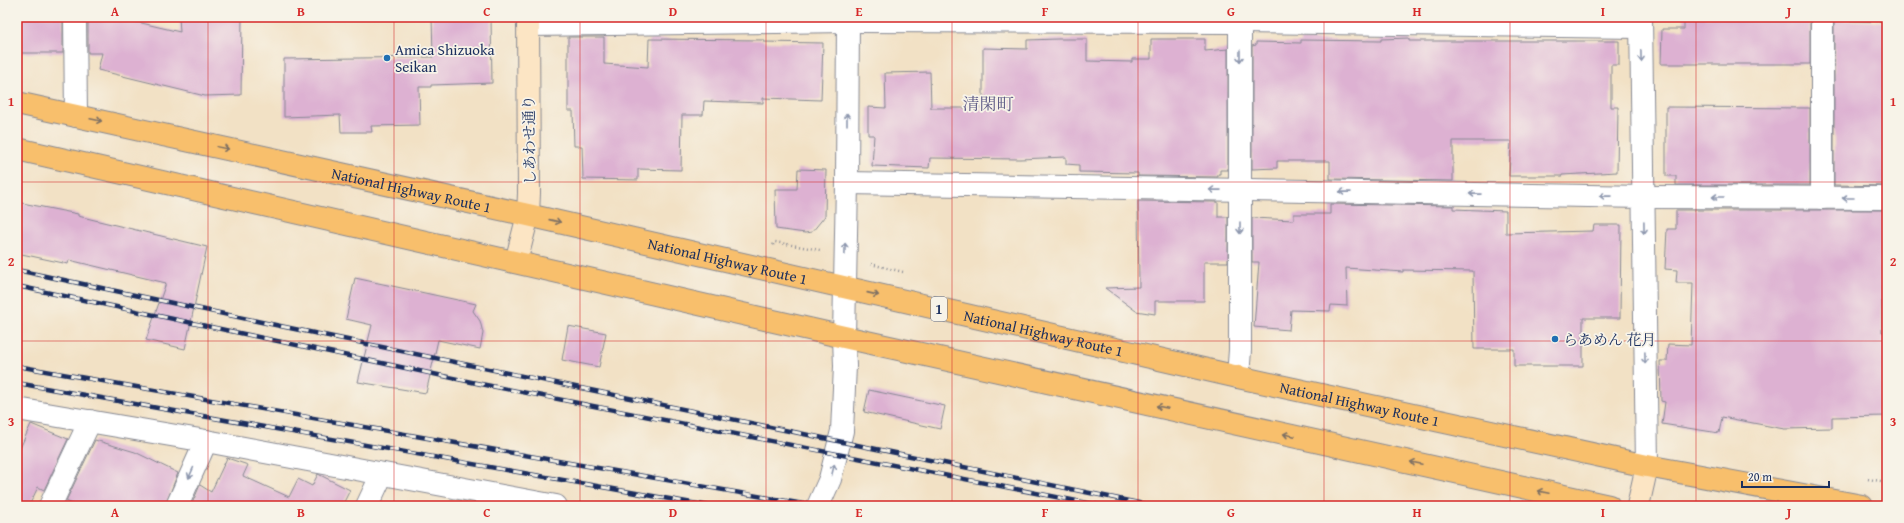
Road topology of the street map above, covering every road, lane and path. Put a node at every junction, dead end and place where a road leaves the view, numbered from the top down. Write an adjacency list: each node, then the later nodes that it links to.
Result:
1 (75, 17): 8 (street)
2 (1822, 17): 13 (street)
3 (848, 19): 4 (street); 5 (street); 10 (street, one-way to 3)
4 (1240, 19): 6 (street); 11 (street, one-way to 11)
5 (528, 21): 15 (street, しあわせ通り)
6 (1641, 22): 12 (street, one-way to 12)
7 (17, 104): 8 (highway, National Highway Route 1 / 1)
8 (76, 116): 15 (highway, National Highway Route 1 / 1, one-way to 15)
9 (17, 149): 16 (highway)
10 (847, 183): 11 (street, one-way to 10); 17 (street, one-way to 10)
11 (1239, 190): 12 (street, one-way to 11); 19 (street, one-way to 19)
12 (1644, 197): 13 (street, one-way to 12); 23 (street, one-way to 23)
13 (1822, 198): 14 (street, one-way to 13)
14 (1887, 198)
15 (528, 215): 16 (street, しあわせ通り); 17 (highway, National Highway Route 1 / 1, one-way to 17)
16 (516, 262): 18 (highway)
17 (845, 288): 18 (street); 19 (highway, National Highway Route 1 / 1, one-way to 19)
18 (844, 337): 29 (street, one-way to 18); 30 (highway, one-way to 18)
19 (1238, 377): 23 (highway, National Highway Route 1 / 1)
20 (17, 409): 21 (street)
21 (90, 421): 22 (street); 26 (street)
22 (206, 441): 24 (street); 27 (street, one-way to 27)
23 (1647, 466): 31 (street); 32 (highway, National Highway Route 1 / 1)
24 (382, 474): 25 (street); 28 (street)
25 (548, 505)
26 (50, 506)
27 (177, 506)
28 (367, 506)
29 (818, 506)
30 (1609, 506)
31 (1638, 506)
32 (1862, 506)

